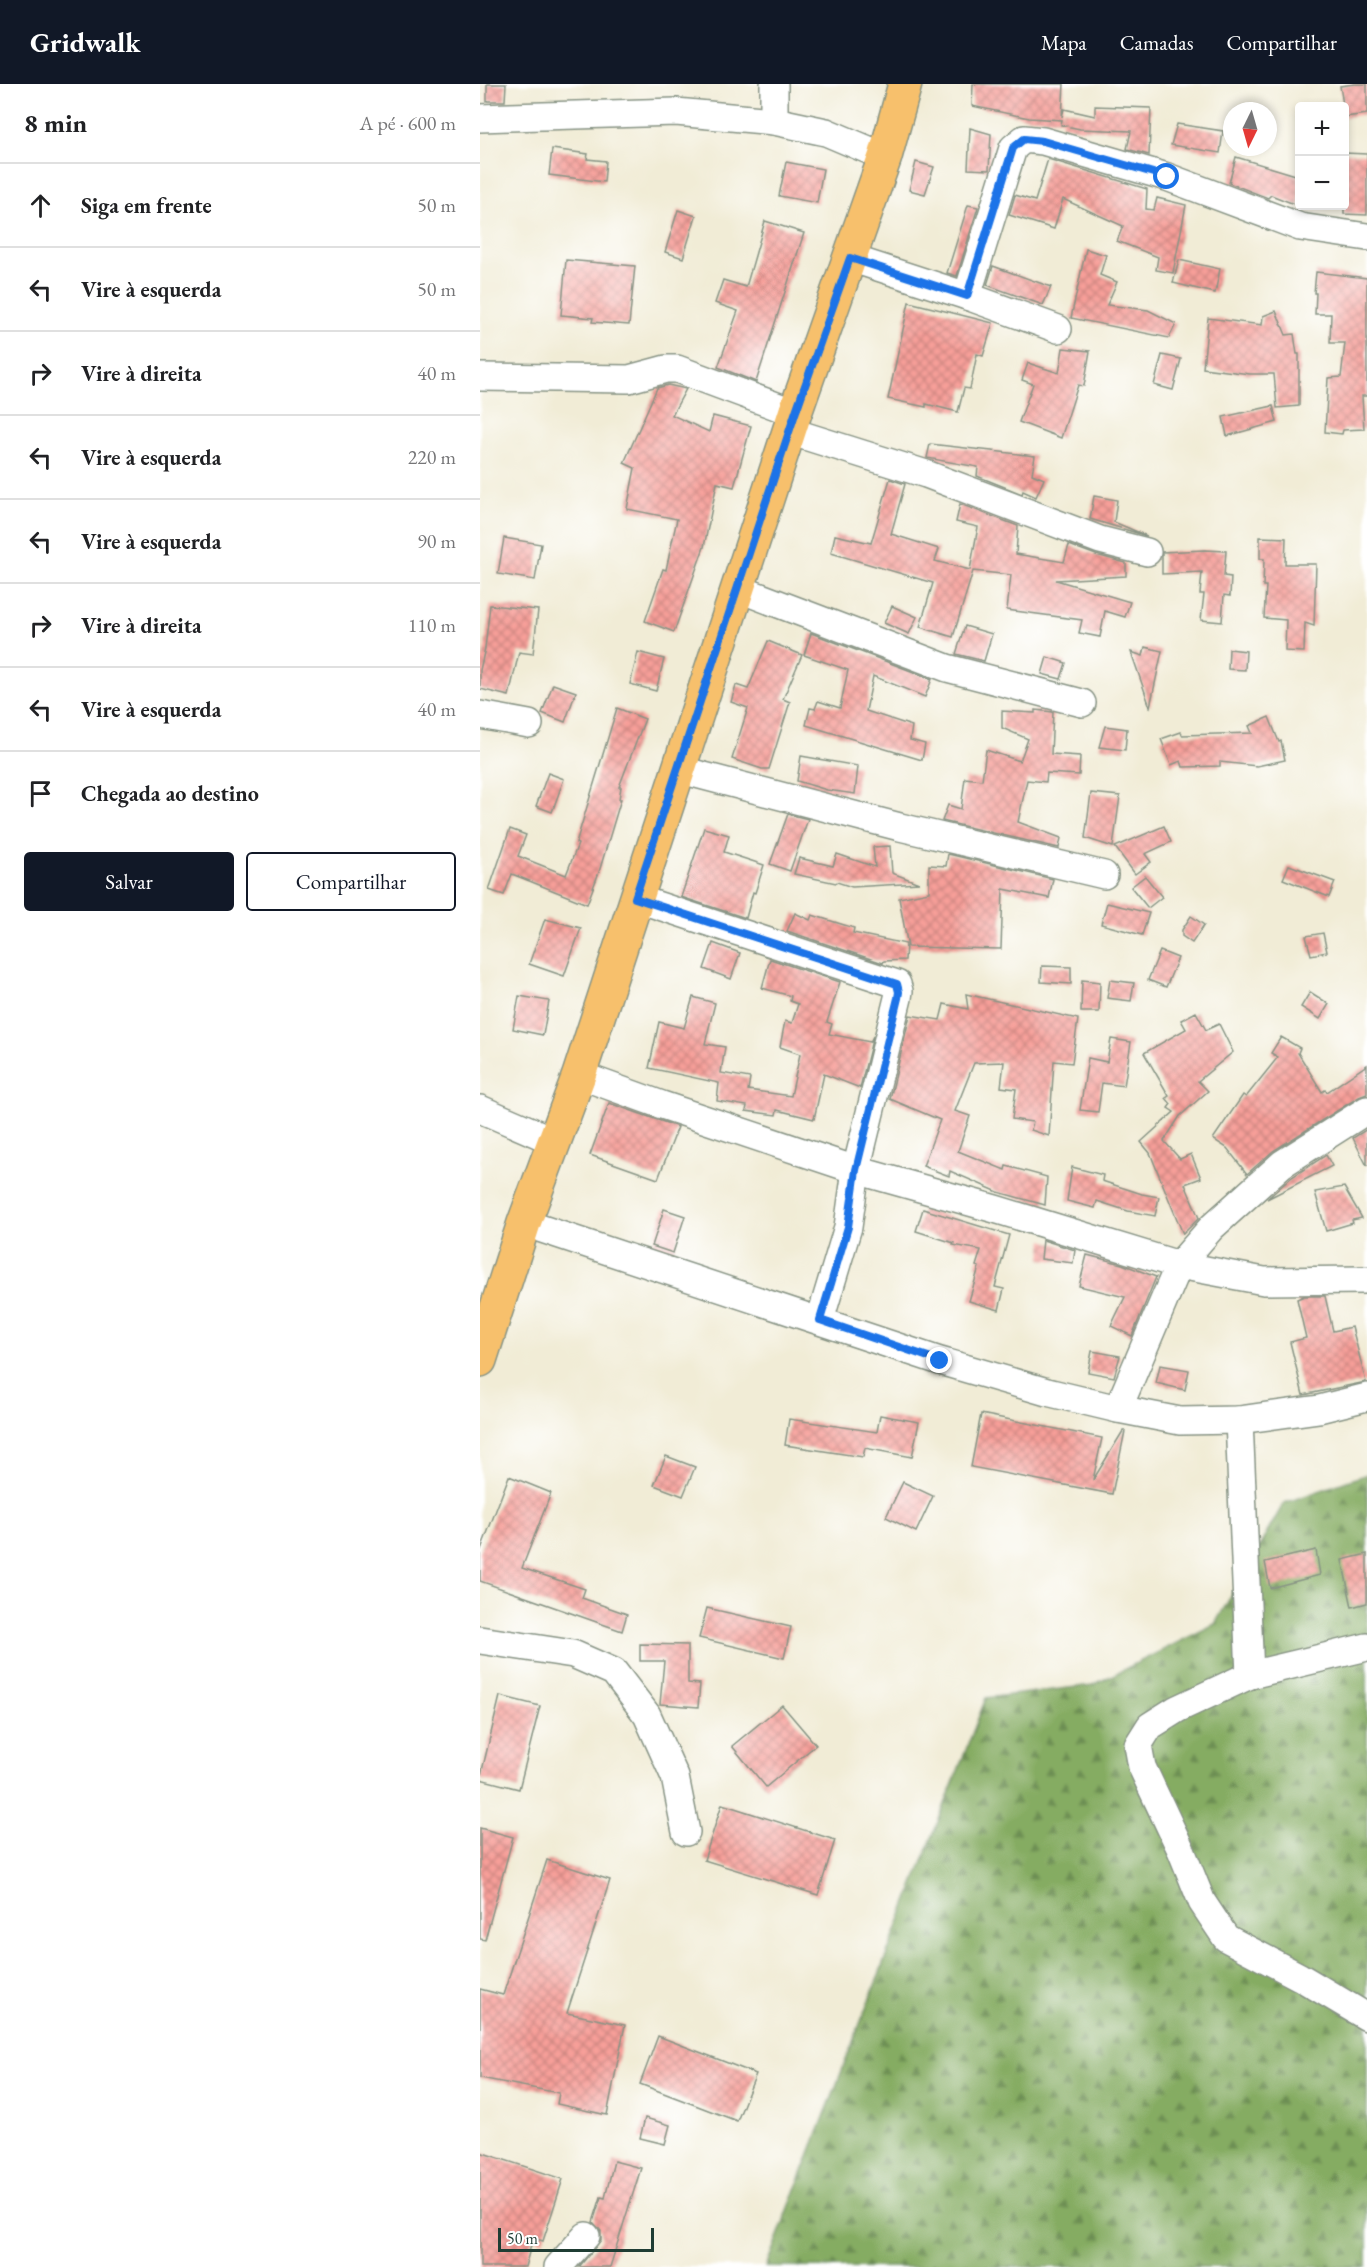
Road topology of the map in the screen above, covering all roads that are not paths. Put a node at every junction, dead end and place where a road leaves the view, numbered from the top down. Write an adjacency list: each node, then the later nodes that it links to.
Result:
1 (774, 84): 4 (street)
2 (905, 84): 5 (main road)
3 (480, 118): 4 (street)
4 (774, 121): 5 (street)
5 (885, 157): 7 (main road)
6 (1367, 237): 8 (street)
7 (850, 258): 8 (street); 11 (main road)
8 (967, 296): 9 (street)
9 (1058, 329)
10 (480, 377): 11 (street)
11 (792, 422): 12 (street); 13 (main road)
12 (1147, 552)
13 (737, 588): 14 (street); 17 (main road)
14 (1082, 703)
15 (480, 715): 16 (street)
16 (529, 724)
17 (677, 769): 18 (street); 19 (main road)
18 (1104, 875)
19 (635, 898): 20 (main road); 24 (street)
20 (579, 1075): 23 (main road); 24 (street)
21 (480, 1109): 23 (street)
22 (1367, 1110): 26 (street)
23 (554, 1141): 25 (main road)
24 (856, 1170): 26 (street); 28 (street)
25 (524, 1224): 28 (street); 29 (main road)
26 (1179, 1265): 27 (street); 31 (street)
27 (1367, 1280)
28 (820, 1320): 31 (street)
29 (480, 1360)
30 (1367, 1397): 32 (street)
31 (1118, 1409): 32 (street)
32 (1239, 1420): 35 (street)
33 (480, 1640): 36 (street)
34 (1367, 1647): 35 (street)
35 (1250, 1675): 37 (street)
36 (686, 1832)
37 (1367, 2017)
38 (586, 2236): 39 (street)
39 (558, 2267)

